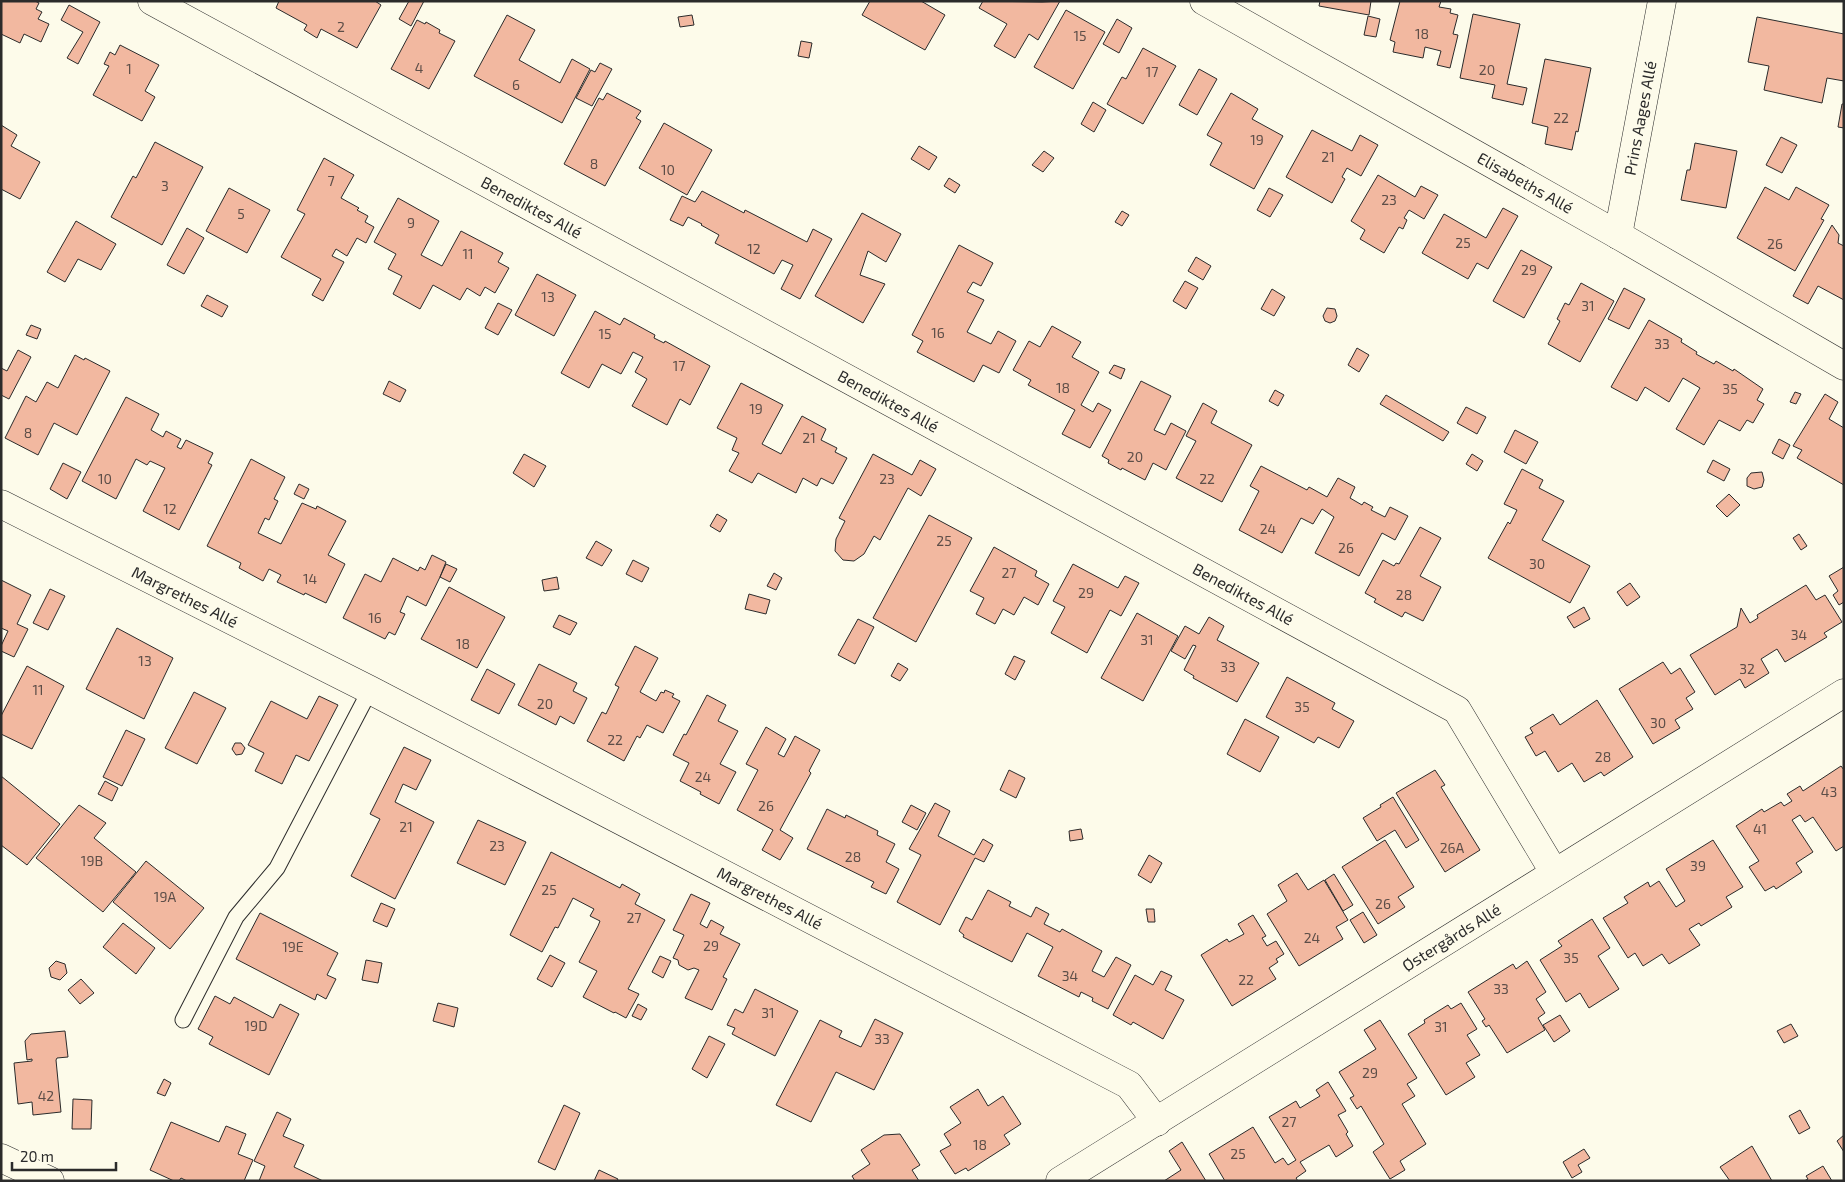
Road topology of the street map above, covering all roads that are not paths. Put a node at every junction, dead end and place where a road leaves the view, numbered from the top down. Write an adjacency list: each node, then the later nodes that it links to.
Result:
1 (152, 1): 9 (street, Benediktes Allé)
2 (1204, 1): 4 (street, Elisabeths Allé)
3 (1662, 1): 4 (street, Prins Aages Allé)
4 (1618, 234): 5 (street, Elisabeths Allé)
5 (1844, 366)
6 (1, 504): 7 (street, Margrethes Allé)
7 (370, 690): 10 (lane); 11 (street, Margrethes Allé)
8 (1844, 693): 9 (street, Østergårds Allé)
9 (1554, 872): 11 (street, Østergårds Allé)
10 (184, 1020)
11 (1157, 1122): 14 (street, Østergårds Allé)
12 (1, 1158): 13 (street)
13 (50, 1181)
14 (1060, 1181)

